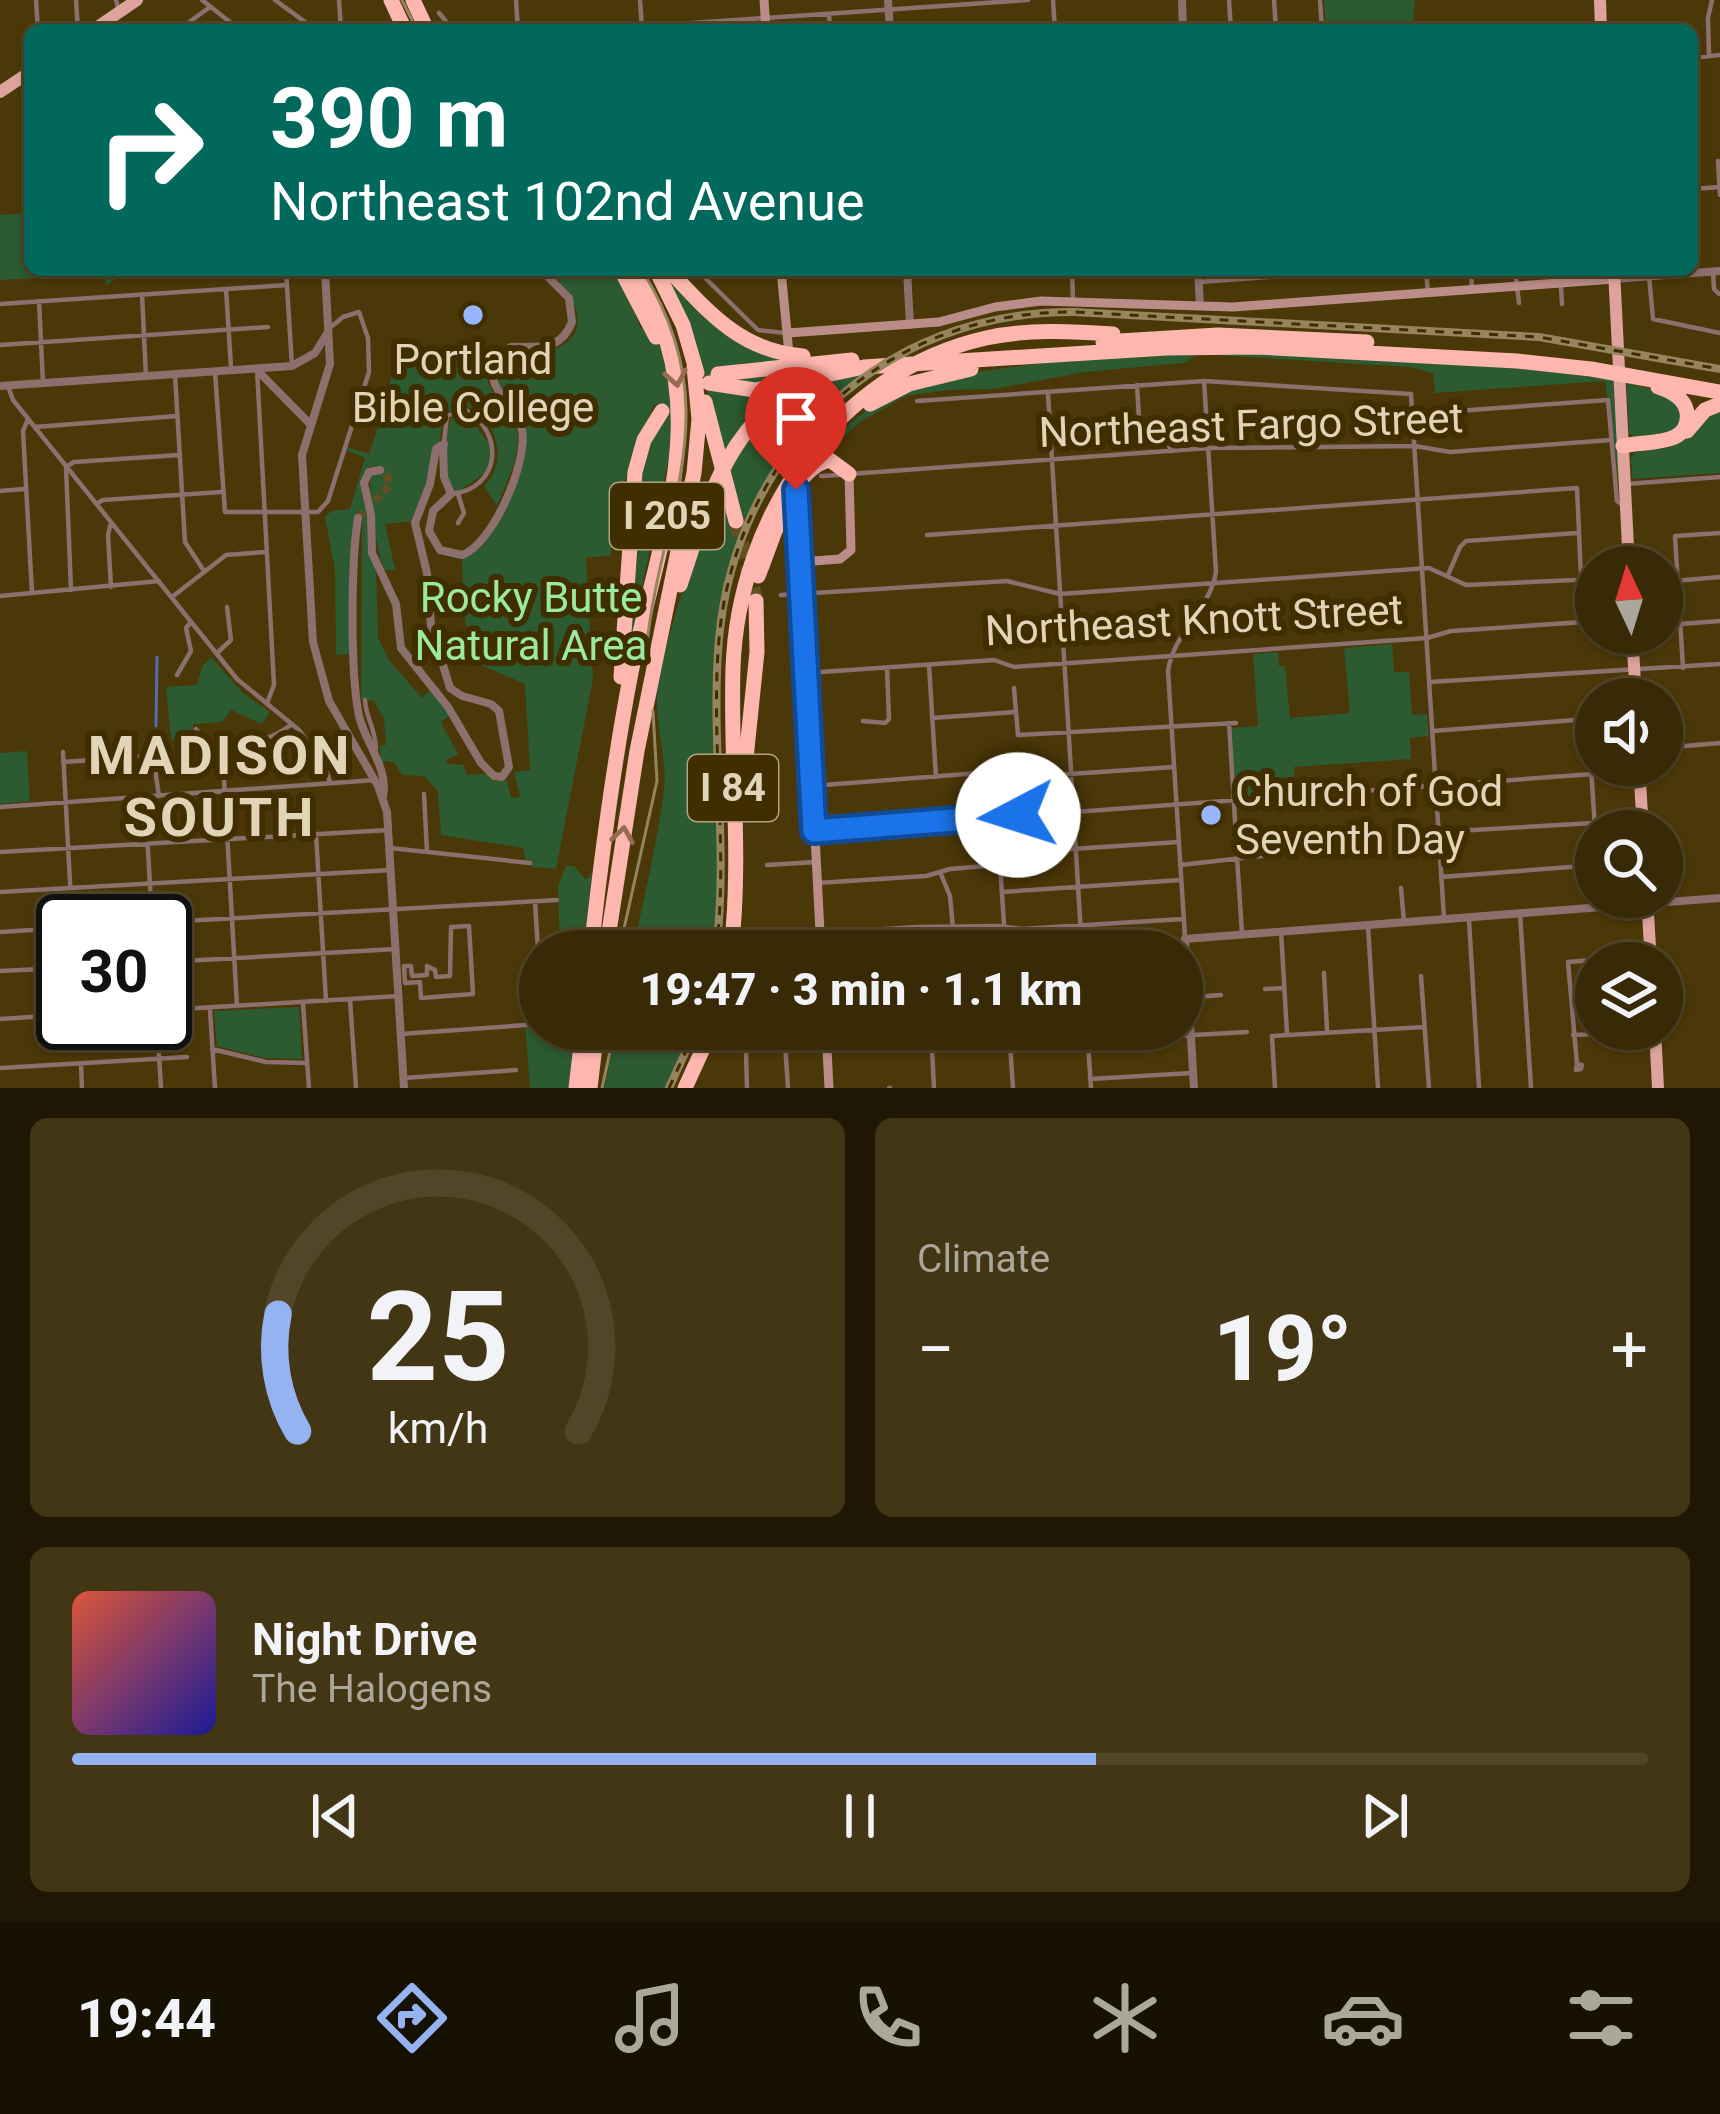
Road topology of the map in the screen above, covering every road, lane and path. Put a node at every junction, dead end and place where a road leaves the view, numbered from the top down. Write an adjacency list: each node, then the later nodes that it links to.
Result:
1 (137, 0): 10 (main road)
2 (202, 0): 11 (street)
3 (275, 0): 12 (street)
4 (1028, 0): 8 (street)
5 (1712, 0): 22 (street)
6 (292, 1): 12 (street)
7 (764, 1): 19 (main road)
8 (973, 2): 9 (street)
9 (888, 5): 14 (street)
10 (117, 6)
11 (210, 7): 15 (street); 16 (street)
12 (291, 11): 17 (street)
13 (439, 13): 18 (street)
14 (829, 14): 19 (street); 20 (street)
15 (186, 24)
16 (232, 24)
17 (308, 24)
18 (448, 24)
19 (765, 24)
20 (830, 24)
21 (1720, 55): 22 (street)
22 (1708, 56): 23 (street)
23 (1698, 57)
24 (1718, 161): 25 (street)
25 (1720, 190)
26 (1716, 271): 55 (street)
27 (286, 276): 49 (street)
28 (326, 276): 65 (street)
29 (547, 276): 120 (street)
30 (623, 276): 70 (highway)
31 (637, 276): 198 (highway, I 205, one-way to 198)
32 (659, 276): 76 (highway, I 205)
33 (675, 276): 74 (highway)
34 (703, 276): 68 (street)
35 (782, 276): 68 (main road)
36 (907, 276): 62 (street)
37 (1072, 276): 56 (street)
38 (1198, 276): 47 (street)
39 (1236, 276): 47 (street)
40 (1427, 276): 53 (street)
41 (1471, 276): 52 (street)
42 (1516, 276): 50 (street)
43 (1560, 276): 48 (street)
44 (1602, 276): 48 (main road)
45 (1614, 276): 102 (main road)
46 (1649, 276): 66 (street)
47 (1198, 282): 61 (street)
48 (1561, 283): 50 (main road); 60 (street)
49 (287, 284): 51 (street); 75 (street)
50 (1517, 286): 52 (main road); 58 (street)
51 (226, 289): 54 (street); 64 (street)
52 (1472, 289): 53 (main road)
53 (1428, 292): 61 (main road)
54 (142, 294): 57 (street); 67 (street)
55 (1718, 294)
56 (1073, 300): 61 (main road); 62 (main road)
57 (39, 301): 59 (street); 71 (street)
58 (1519, 302)
59 (0, 304)
60 (1562, 304)
61 (1200, 306)
62 (910, 325): 68 (main road)
63 (268, 327): 64 (street)
64 (228, 330): 67 (street); 79 (street)
65 (329, 331): 75 (street); 99 (street); 124 (street)
66 (1720, 333)
67 (144, 335): 71 (street); 84 (street)
68 (788, 337): 109 (main road)
69 (1152, 337): 74 (highway); 77 (highway, I 84); 163 (highway, I 84)
70 (656, 338)
71 (41, 342): 72 (street); 87 (street)
72 (0, 345)
73 (1070, 355): 77 (highway, I 84); 80 (highway); 154 (highway, I 84)
74 (854, 360): 80 (highway)
75 (292, 366): 78 (street)
76 (694, 367): 128 (highway); 169 (highway, I 205)
77 (1591, 367): 83 (highway, I 84)
78 (257, 370): 79 (street); 99 (street); 125 (street)
79 (231, 371): 81 (street)
80 (836, 371): 169 (highway)
81 (215, 372): 82 (street); 118 (street)
82 (175, 375): 84 (street); 96 (street)
83 (1646, 376): 86 (highway, I 84); 91 (highway, I 84); 102 (highway)
84 (146, 377): 87 (street)
85 (1204, 381): 88 (street); 95 (street); 104 (street)
86 (1720, 382)
87 (43, 383): 89 (street)
88 (1137, 385): 90 (street); 98 (street)
89 (4, 386): 97 (street)
90 (1048, 392): 92 (street); 108 (street)
91 (1720, 392)
92 (917, 400)
93 (1720, 404): 102 (highway)
94 (662, 411): 198 (highway)
95 (1413, 415): 102 (street); 103 (street)
96 (177, 416): 100 (street); 107 (street)
97 (28, 418): 100 (street); 116 (street)
98 (1139, 419)
99 (309, 424): 124 (street)
100 (34, 427): 110 (street)
101 (1164, 430): 106 (street)
102 (1617, 443): 103 (street, Northeast Fargo Street); 115 (main road); 123 (street)
103 (1415, 446): 104 (street, Northeast Fargo Street); 121 (street)
104 (1209, 448): 106 (street, Northeast Fargo Street); 126 (street)
105 (441, 451): 111 (street); 120 (street); 120 (street)
106 (1171, 451): 108 (street, Northeast Fargo Street)
107 (179, 455): 110 (street); 119 (street)
108 (1052, 460): 112 (street, Northeast Fargo Street); 131 (street)
109 (795, 464): 140 (main road); 163 (highway)
110 (67, 467): 122 (street); 150 (street)
111 (380, 470)
112 (849, 474): 113 (street, Northeast Fargo Street); 140 (main road); 154 (highway)
113 (821, 476)
114 (1720, 476): 115 (street)
115 (1626, 484): 123 (main road)
116 (26, 489): 117 (street); 151 (street)
117 (0, 491)
118 (222, 492): 119 (street); 125 (street)
119 (182, 494): 122 (street); 142 (street)
120 (454, 494): 130 (street)
121 (1418, 499): 126 (street); 133 (street); 141 (street)
122 (97, 504): 129 (street)
123 (1627, 504): 137 (main road)
124 (305, 513): 125 (street); 205 (street)
125 (264, 514): 139 (street)
126 (1213, 514): 131 (street); 148 (street)
127 (358, 518): 196 (street)
128 (736, 521)
129 (111, 522): 147 (street); 149 (street)
130 (458, 523)
131 (1056, 525): 134 (street); 153 (street)
132 (1720, 532): 138 (street)
133 (1579, 533): 136 (street); 143 (street)
134 (927, 536)
135 (791, 544): 152 (street)
136 (1580, 546)
137 (1628, 546)
138 (1676, 546)
139 (266, 552): 142 (street); 182 (street)
140 (800, 562): 152 (main road)
141 (1422, 568): 143 (street); 148 (street); 164 (street)
142 (204, 571): 157 (street)
143 (1448, 575): 145 (street)
144 (1720, 577): 146 (street)
145 (1575, 578)
146 (1683, 580)
147 (159, 581): 149 (street); 157 (street)
148 (1214, 584): 153 (street); 168 (street)
149 (111, 587): 150 (street)
150 (71, 590): 151 (street)
151 (32, 592): 156 (street)
152 (798, 594): 153 (street); 155 (street); 176 (main road)
153 (1060, 594): 170 (street)
154 (754, 595): 281 (highway, I 84)
155 (781, 595)
156 (0, 596)
157 (172, 597): 160 (street)
158 (227, 607): 165 (street)
159 (1720, 621): 162 (street)
160 (191, 622): 165 (street); 177 (street)
161 (1575, 623): 164 (street, Northeast Knott Street)
162 (1683, 624)
163 (738, 626): 280 (highway, I 84)
164 (1426, 638): 168 (street, Northeast Knott Street); 179 (street)
165 (217, 653): 182 (street)
166 (1633, 654): 175 (main road)
167 (1682, 654): 174 (street)
168 (1171, 656): 170 (street, Northeast Knott Street); 188 (street)
169 (655, 662): 279 (highway, I 205, one-way to 169)
170 (1064, 663): 172 (street, Northeast Knott Street); 191 (street)
171 (1720, 664): 174 (street)
172 (929, 665): 173 (street, Northeast Knott Street); 184 (street)
173 (887, 668): 176 (street, Northeast Knott Street); 186 (street)
174 (1683, 668): 175 (street)
175 (1634, 669): 178 (main road); 179 (street)
176 (806, 673): 207 (main road)
177 (177, 675)
178 (1635, 678)
179 (1429, 682): 190 (street)
180 (1014, 688): 183 (street)
181 (365, 700): 196 (street)
182 (267, 703): 187 (street)
183 (1016, 712): 184 (street); 191 (street)
184 (932, 718): 203 (street)
185 (1575, 720): 190 (street)
186 (863, 721)
187 (292, 723): 193 (street); 206 (street)
188 (1171, 727): 191 (street); 199 (street); 214 (street)
189 (196, 730): 193 (street)
190 (1432, 731): 208 (street)
191 (1068, 734): 201 (street)
192 (1720, 743): 194 (street)
193 (222, 745): 209 (street)
194 (1683, 746)
195 (63, 752): 197 (street)
196 (374, 754): 213 (street)
197 (64, 762): 212 (street); 215 (street)
198 (614, 767): 278 (highway, I 205)
199 (1174, 767): 201 (street); 216 (street)
200 (1019, 770): 203 (street)
201 (1071, 773): 204 (street); 218 (street)
202 (1575, 775): 208 (street)
203 (936, 777): 207 (street)
204 (1025, 777)
205 (375, 780): 206 (street); 213 (street)
206 (330, 783): 209 (street)
207 (812, 786): 221 (main road)
208 (1436, 787): 214 (street); 222 (street)
209 (225, 791): 212 (street); 226 (street)
210 (424, 794): 233 (street)
211 (145, 796): 212 (street); 215 (street); 228 (street)
212 (159, 796)
213 (383, 797): 220 (street)
214 (1234, 801): 216 (street); 225 (street)
215 (66, 802): 217 (street); 229 (street)
216 (1176, 804): 218 (street); 227 (street)
217 (0, 807)
218 (1073, 811): 221 (street); 231 (street)
219 (1575, 824): 222 (street)
220 (389, 830): 223 (street); 230 (street)
221 (814, 831): 235 (main road)
222 (1438, 832): 244 (street)
223 (316, 834): 226 (street); 243 (street)
224 (1277, 834): 234 (street)
225 (1236, 837)
226 (227, 839): 228 (street); 245 (street)
227 (1178, 842): 231 (street); 239 (street)
228 (148, 844): 229 (street); 248 (street)
229 (68, 848): 232 (street); 250 (street)
230 (390, 848): 233 (street); 241 (street)
231 (1076, 849): 237 (street); 249 (street)
232 (0, 852)
233 (427, 852): 236 (street)
234 (1237, 857): 239 (street); 289 (street)
235 (816, 862): 238 (street); 247 (main road)
236 (530, 863)
237 (1000, 864): 242 (street); 253 (street)
238 (767, 865)
239 (1180, 866): 246 (street)
240 (1575, 867): 244 (street)
241 (391, 870): 243 (street); 261 (street)
242 (940, 872): 247 (street); 275 (street)
243 (318, 874): 245 (street); 262 (street)
244 (1441, 877): 267 (street)
245 (230, 879): 248 (street); 265 (street)
246 (1181, 880): 249 (street); 266 (street)
247 (817, 883): 282 (main road)
248 (150, 884): 250 (street); 255 (street)
249 (1078, 887): 253 (street); 273 (street)
250 (70, 888): 252 (street); 254 (street)
251 (1401, 888): 269 (street)
252 (0, 892)
253 (1002, 892): 272 (street)
254 (70, 894)
255 (151, 894)
256 (1720, 898): 257 (street)
257 (1683, 899)
258 (557, 900): 259 (street)
259 (536, 901): 261 (street); 277 (street)
260 (1575, 905): 263 (street)
261 (394, 909): 262 (street); 291 (street)
262 (321, 913): 265 (street); 292 (street)
263 (1520, 913): 264 (street); 364 (street)
264 (1469, 917): 267 (street); 363 (street)
265 (232, 918): 268 (street); 293 (street)
266 (1184, 919): 273 (street); 286 (street)
267 (1444, 919): 269 (street)
268 (192, 920)
269 (1404, 922): 270 (street)
270 (1368, 925): 287 (street); 316 (street)
271 (469, 926): 271 (street)
272 (1004, 926): 273 (street); 275 (street)
273 (1081, 926): 285 (street)
274 (925, 927): 275 (street); 283 (street); 284 (street)
275 (953, 929)
276 (36, 930): 288 (street)
277 (537, 930)
278 (594, 930)
279 (609, 930)
280 (733, 930)
281 (734, 930)
282 (820, 930)
283 (872, 930)
284 (925, 930)
285 (1081, 930)
286 (1185, 930)
287 (1281, 931): 289 (street); 300 (street)
288 (0, 932)
289 (1242, 934): 290 (street)
290 (1203, 937)
291 (396, 949): 292 (street); 303 (street)
292 (323, 953): 293 (street); 306 (street)
293 (234, 958): 294 (street); 308 (street)
294 (192, 960)
295 (1575, 962): 321 (street)
296 (36, 969): 297 (street)
297 (0, 971)
298 (1324, 973): 315 (street)
299 (1421, 976): 314 (street)
300 (1284, 988): 301 (street); 320 (street)
301 (1265, 989)
302 (1221, 995): 304 (street)
303 (399, 996): 305 (street); 318 (street)
304 (1203, 996)
305 (350, 999): 306 (street); 349 (street)
306 (326, 1000): 307 (street)
307 (303, 1002): 308 (street); 338 (street)
308 (237, 1006): 309 (street)
309 (209, 1007): 310 (street); 322 (street)
310 (192, 1008)
311 (36, 1016): 312 (street)
312 (0, 1018)
313 (519, 1023): 318 (street)
314 (1424, 1027): 316 (street); 362 (street)
315 (1328, 1030): 316 (street); 320 (street)
316 (1374, 1031): 361 (street)
317 (1246, 1032): 319 (street)
318 (401, 1034): 344 (street)
319 (1203, 1034)
320 (1287, 1034): 360 (street)
321 (1573, 1036): 339 (street)
322 (212, 1049): 338 (street); 347 (street)
323 (159, 1050): 336 (street)
324 (581, 1050): 350 (highway)
325 (595, 1050): 351 (highway)
326 (705, 1050): 352 (highway)
327 (746, 1050): 353 (street)
328 (785, 1050): 354 (street)
329 (827, 1050): 355 (main road)
330 (932, 1050): 356 (street)
331 (1010, 1050): 357 (street)
332 (1088, 1050): 343 (street)
333 (1192, 1050): 342 (street)
334 (1656, 1050): 365 (main road)
335 (187, 1057): 336 (street)
336 (159, 1058): 337 (street); 346 (street)
337 (81, 1063): 340 (street); 345 (street)
338 (307, 1064): 348 (street)
339 (1577, 1064)
340 (0, 1068)
341 (516, 1070): 344 (street)
342 (1193, 1073): 343 (street); 359 (street)
343 (1090, 1079): 358 (street)
344 (404, 1083)
345 (82, 1088)
346 (160, 1088)
347 (214, 1088)
348 (309, 1088)
349 (356, 1088)
350 (576, 1088)
351 (590, 1088)
352 (687, 1088)
353 (747, 1088)
354 (788, 1088)
355 (830, 1088)
356 (934, 1088)
357 (1013, 1088)
358 (1091, 1088)
359 (1194, 1088)
360 (1275, 1088)
361 (1378, 1088)
362 (1429, 1088)
363 (1479, 1088)
364 (1531, 1088)
365 (1658, 1088)

